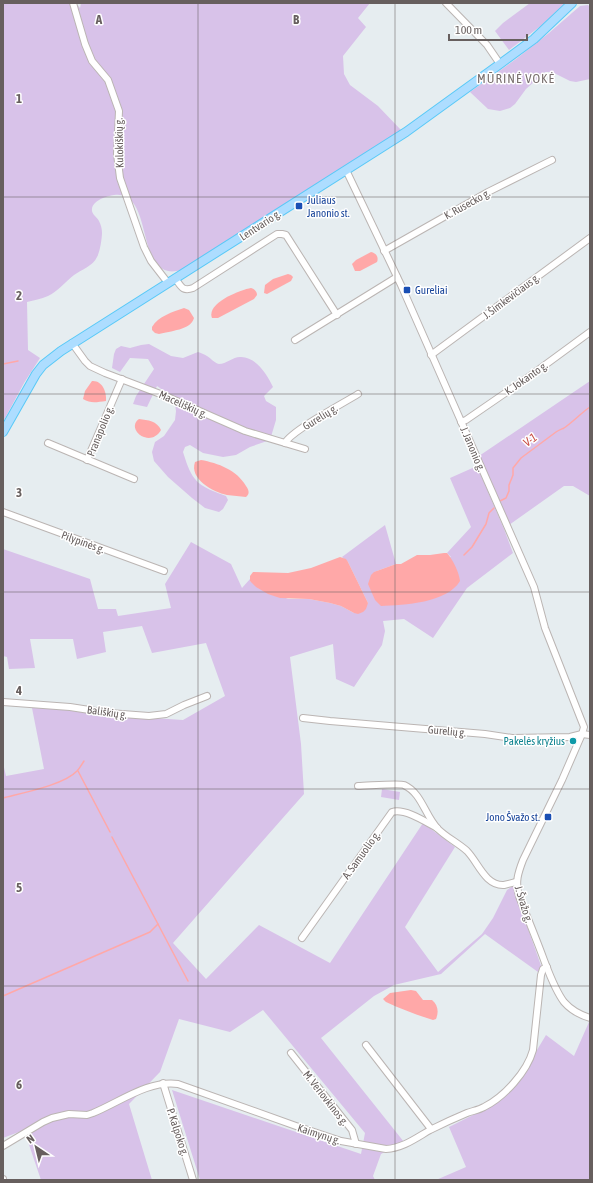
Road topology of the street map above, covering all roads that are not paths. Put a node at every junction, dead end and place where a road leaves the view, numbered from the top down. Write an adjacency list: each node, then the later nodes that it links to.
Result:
1 (73, 3): 11 (street, Kulokiškių g.)
2 (446, 3): 4 (street)
3 (572, 3): 4 (main road, Lentvario g.)
4 (500, 64): 6 (main road, Lentvario g.)
5 (552, 160): 8 (street, K. Rusecko g.)
6 (346, 170): 8 (street, J. Janonio g.); 10 (main road, Lentvario g.)
7 (590, 238): 16 (street, J. Šimkevičiaus g.)
8 (384, 251): 9 (street, J. Janonio g.)
9 (397, 277): 12 (street); 16 (street, J. Janonio g.)
10 (175, 278): 11 (main road, Lentvario g.); 12 (street)
11 (168, 283): 15 (main road, Lentvario g.)
12 (337, 315): 14 (street)
13 (590, 332): 19 (street, K. Jokanto g.)
14 (295, 340)
15 (72, 344): 17 (street, Maceliškių g.); 20 (main road, Lentvario g.)
16 (431, 355): 19 (street, J. Janonio g.)
17 (122, 379): 22 (street, Maceliškių g.); 24 (street, Pranapolio g.)
18 (358, 394): 22 (street, Gurelių g.)
19 (461, 422): 31 (street, J. Janonio g.)
20 (3, 432)
21 (48, 443): 24 (street)
22 (285, 443): 23 (street, Maceliškių g.)
23 (305, 449)
24 (87, 460): 25 (street, Pranapolio g.)
25 (134, 479)
26 (3, 512): 27 (street, Pilypinės g.)
27 (164, 571)
28 (207, 696): 29 (street, Bališkių g.)
29 (3, 702)
30 (303, 718): 31 (street, Gurelių g.)
31 (582, 734): 32 (street, Gurelių g.); 35 (street, J. Švažo g.)
32 (590, 735)
33 (358, 786): 34 (street)
34 (437, 828): 35 (street); 36 (street, A. Samuolio g.)
35 (516, 882): 37 (street, J. Švažo g.)
36 (302, 938)
37 (547, 967): 38 (street, J. Švažo g.); 42 (street, Kaimynų g.)
38 (590, 1018)
39 (366, 1044): 42 (street)
40 (291, 1053): 43 (street, M. Veriovkinos g.)
41 (163, 1083): 43 (street, Kaimynų g.); 44 (street, Kaimynų g.); 45 (street, P. Kalpoko g.)
42 (431, 1130): 43 (street, Kaimynų g.)
43 (356, 1144)
44 (3, 1146)
45 (193, 1180)

